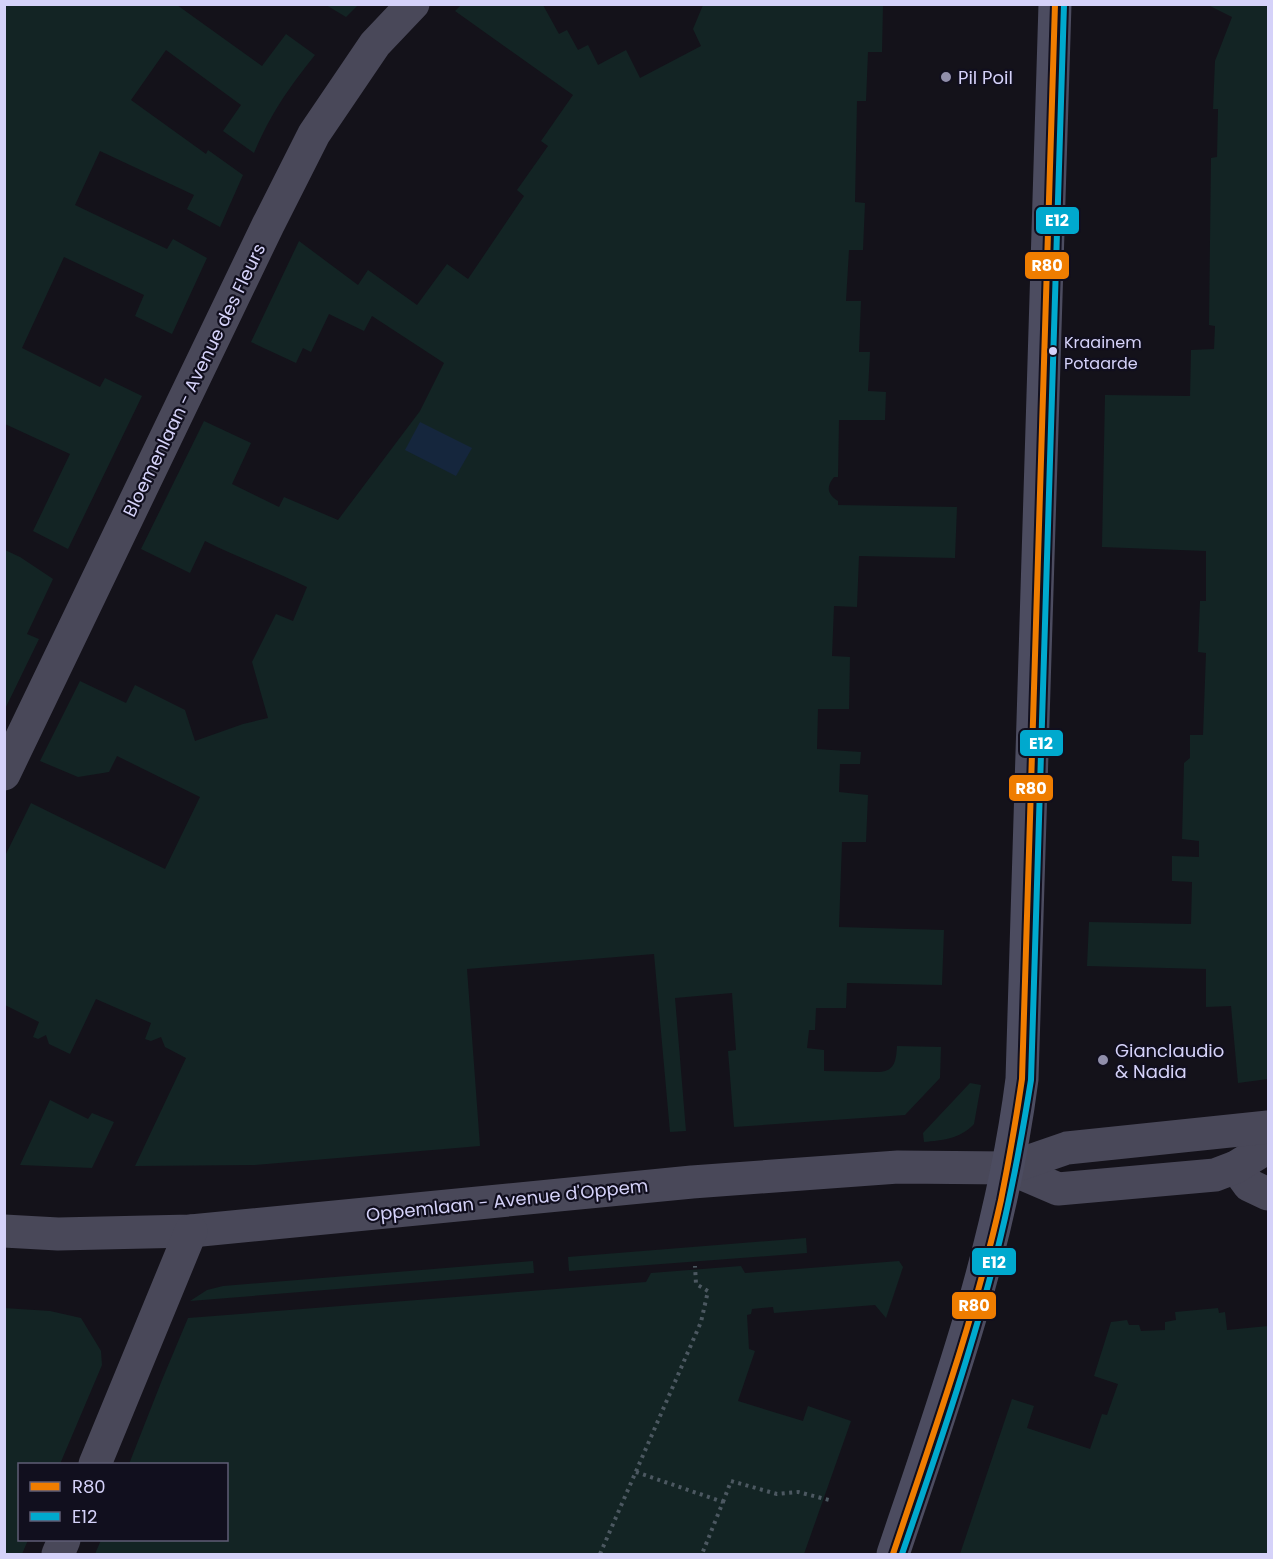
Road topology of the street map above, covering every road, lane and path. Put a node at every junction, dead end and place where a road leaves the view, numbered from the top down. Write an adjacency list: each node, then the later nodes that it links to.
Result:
1 (412, 4): 3 (street, Bloemenlaan - Avenue des Fleurs)
2 (1055, 4): 7 (street)
3 (4, 774)
4 (1269, 1126): 7 (street, Oppemlaan - Avenue d'Oppem)
5 (1269, 1147): 6 (street, Oppemlaan - Avenue d'Oppem)
6 (1236, 1167): 7 (street, Oppemlaan - Avenue d'Oppem); 8 (street)
7 (1009, 1168): 9 (street, Oppemlaan - Avenue d'Oppem); 18 (street)
8 (1269, 1194)
9 (191, 1230): 10 (street, Oppemlaan - Avenue d'Oppem); 12 (street)
10 (4, 1231)
11 (695, 1266): 13 (path)
12 (95, 1463)
13 (636, 1472): 15 (path); 16 (path)
14 (832, 1501): 15 (path)
15 (723, 1502): 17 (path)
16 (600, 1554)
17 (702, 1554)
18 (893, 1554)

